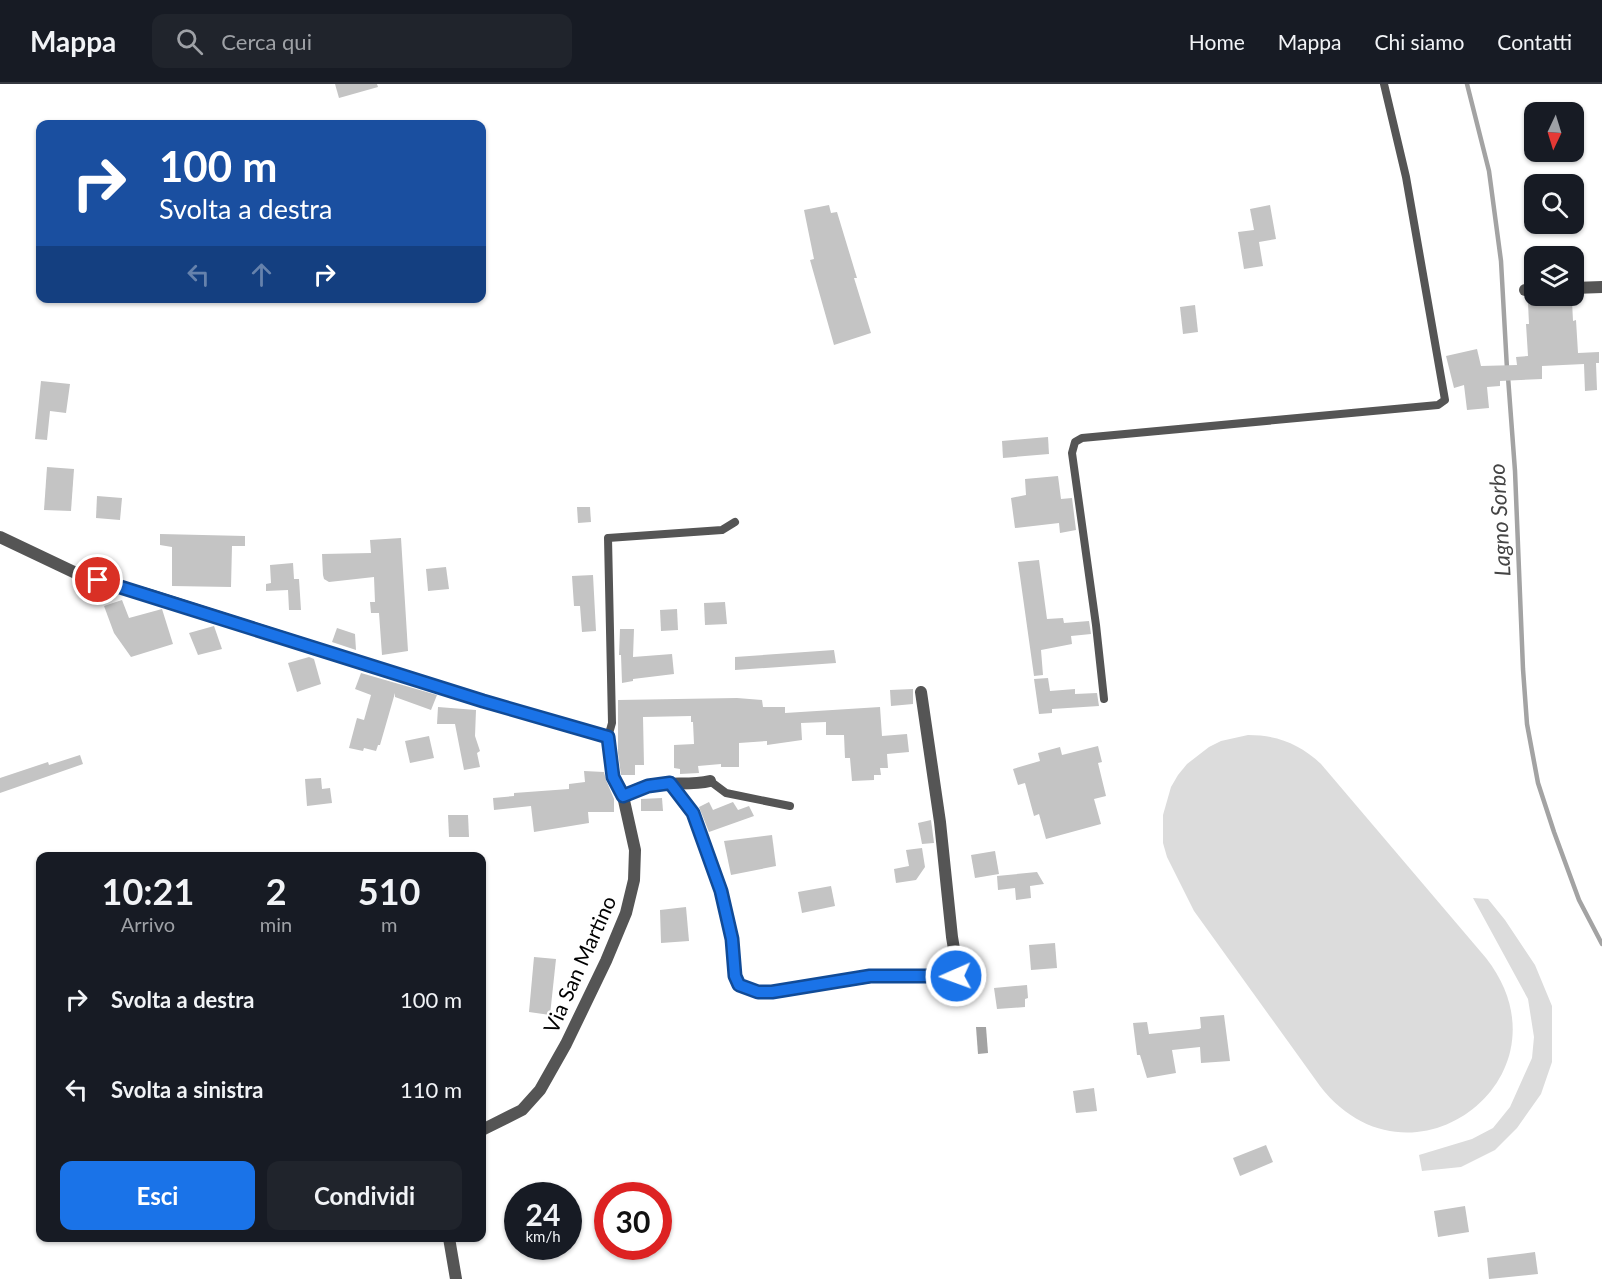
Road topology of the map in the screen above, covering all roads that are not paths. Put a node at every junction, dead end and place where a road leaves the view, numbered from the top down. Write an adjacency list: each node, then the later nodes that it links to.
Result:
1 (1384, 84): 7 (lane)
2 (1602, 287): 3 (street)
3 (1584, 288)
4 (735, 522): 8 (lane)
5 (0, 537): 8 (street)
6 (921, 692): 10 (street)
7 (1104, 699)
8 (608, 737): 11 (street, Via San Martino)
9 (710, 781): 10 (street); 12 (lane)
10 (670, 783): 11 (street)
11 (623, 796): 13 (street, Via San Martino)
12 (790, 806)
13 (486, 1128)
14 (450, 1242): 15 (street)
15 (456, 1279)

